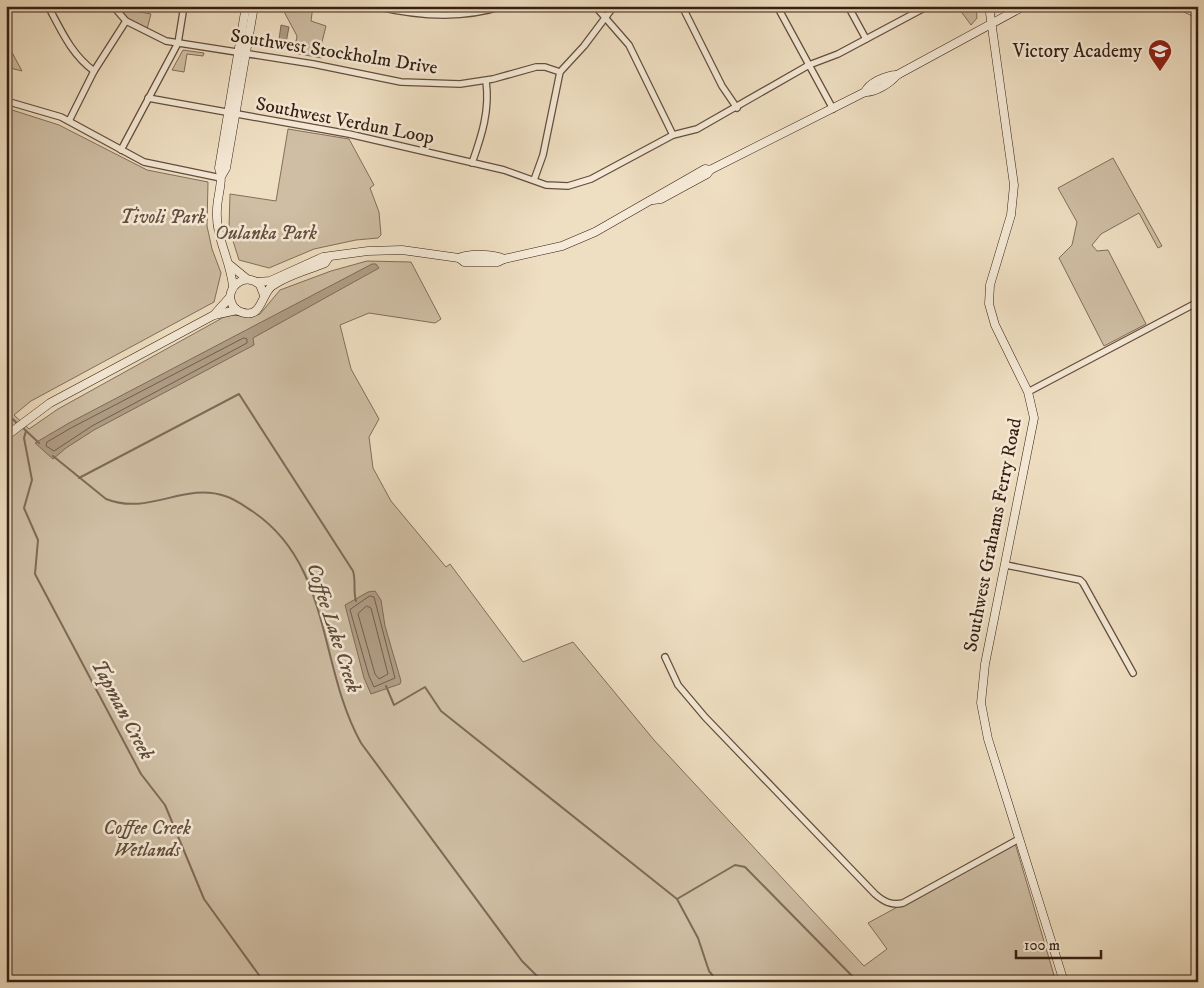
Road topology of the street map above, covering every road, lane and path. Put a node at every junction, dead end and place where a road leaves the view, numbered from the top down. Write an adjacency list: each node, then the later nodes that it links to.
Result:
1 (48, 6): 28 (street)
2 (113, 6): 22 (street, Southwest Stockholm Drive)
3 (184, 6): 25 (street)
4 (246, 6): 26 (main road)
5 (254, 6): 26 (main road)
6 (375, 6): 19 (street)
7 (420, 6): 19 (street)
8 (503, 6): 19 (street)
9 (596, 6): 21 (street)
10 (614, 6): 21 (street)
11 (690, 6): 18 (street)
12 (777, 6): 27 (street)
13 (848, 6): 24 (street)
14 (928, 6): 24 (street, Southwest Verdun Loop)
15 (989, 6): 23 (main road, Southwest Grahams Ferry Road)
16 (1024, 6): 23 (main road)
17 (1181, 6): 20 (main road)
18 (683, 8): 33 (street)
19 (420, 14)
20 (1198, 14)
21 (605, 18): 29 (street); 37 (street)
22 (126, 21): 25 (street, Southwest Stockholm Drive); 28 (street)
23 (991, 24): 34 (main road); 52 (main road, Southwest Grahams Ferry Road)
24 (866, 39): 27 (street, Southwest Verdun Loop)
25 (178, 43): 26 (street, Southwest Stockholm Drive); 31 (street)
26 (242, 53): 30 (street, Southwest Stockholm Drive); 35 (main road)
27 (809, 65): 33 (street, Southwest Verdun Loop); 34 (street)
28 (94, 71): 36 (street)
29 (560, 72): 30 (street, Southwest Stockholm Drive); 41 (street)
30 (486, 81): 39 (street)
31 (148, 98): 35 (street, Southwest Verdun Loop); 38 (street)
32 (6, 101): 36 (street)
33 (737, 108): 37 (street, Southwest Verdun Loop)
34 (833, 109): 42 (main road)
35 (232, 114): 39 (street, Southwest Verdun Loop); 40 (main road)
36 (69, 121): 38 (street)
37 (673, 135): 41 (street, Southwest Verdun Loop)
38 (121, 150): 40 (street)
39 (472, 163): 41 (street, Southwest Verdun Loop)
40 (222, 176): 43 (main road)
41 (534, 180)
42 (329, 258): 45 (main road); 47 (main road)
43 (230, 265): 44 (main road); 46 (main road)
44 (247, 279): 45 (main road); 46 (main road)
45 (257, 282): 47 (main road)
46 (233, 287): 48 (main road)
47 (264, 295): 50 (main road)
48 (230, 297): 50 (main road); 51 (main road)
49 (1198, 302): 52 (street)
50 (237, 310): 51 (main road)
51 (214, 315): 53 (main road)
52 (1028, 392): 54 (main road, Southwest Grahams Ferry Road)
53 (6, 436)
54 (1006, 565): 56 (street); 57 (main road, Southwest Grahams Ferry Road)
55 (665, 657): 57 (street)
56 (1133, 673)
57 (1019, 838): 58 (main road, Southwest Grahams Ferry Road)
58 (1064, 982)

